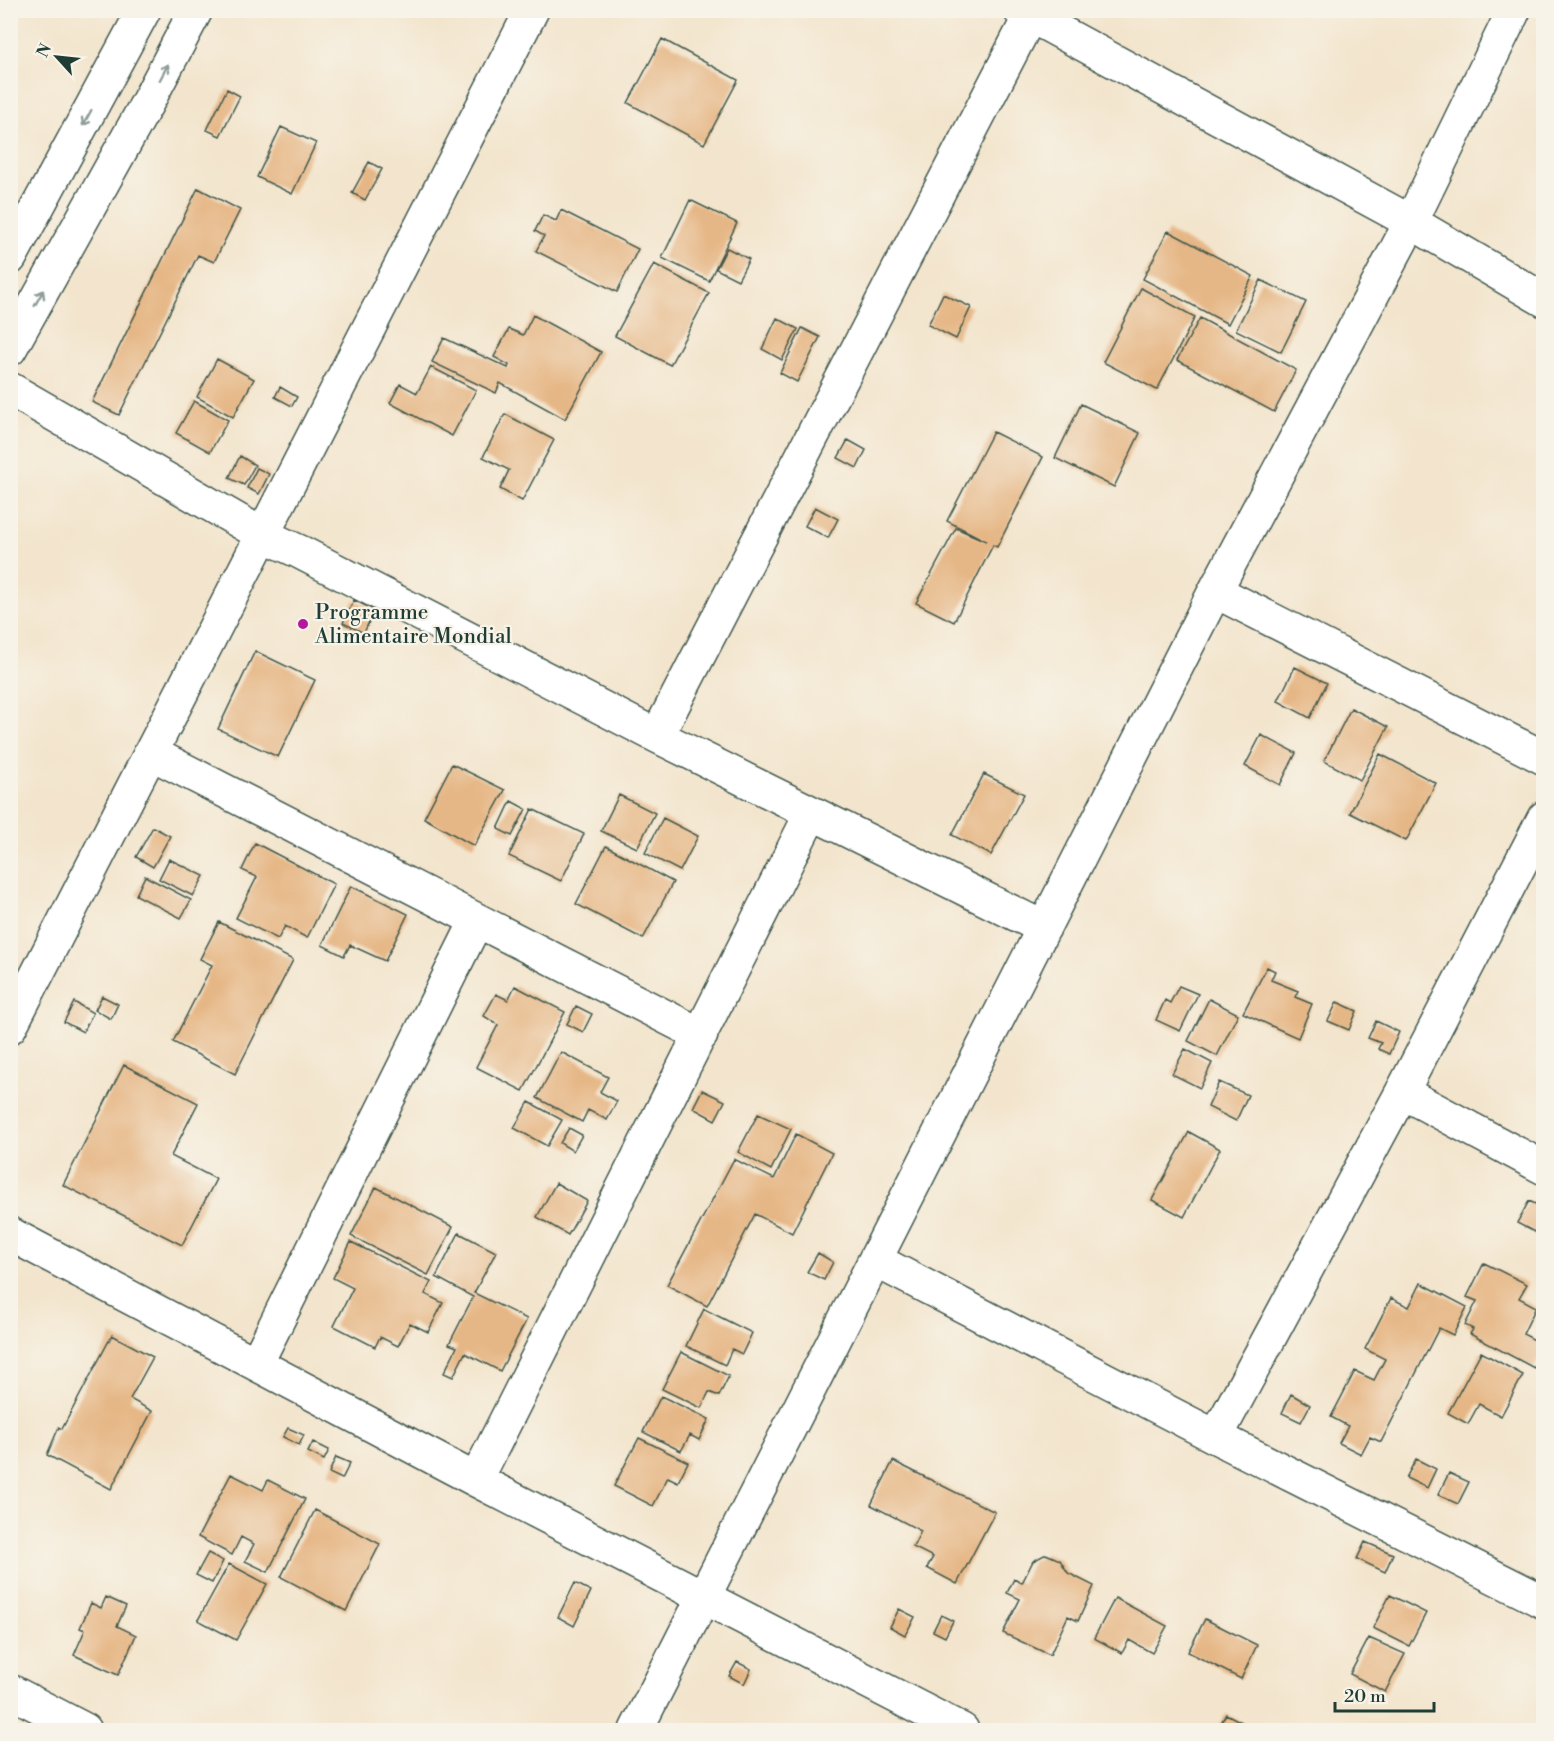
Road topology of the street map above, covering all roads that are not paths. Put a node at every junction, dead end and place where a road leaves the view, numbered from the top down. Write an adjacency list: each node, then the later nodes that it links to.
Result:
1 (144, 10): 6 (street)
2 (196, 10): 7 (street, one-way to 2)
3 (532, 10): 13 (street)
4 (1514, 10): 8 (street)
5 (1025, 13): 8 (street); 15 (street)
6 (106, 84): 7 (street); 9 (street, one-way to 9)
7 (146, 105): 11 (street, one-way to 7)
8 (1411, 222): 10 (street); 14 (street)
9 (10, 258)
10 (1544, 300)
11 (10, 349)
12 (10, 389): 13 (street)
13 (262, 535): 15 (street); 16 (street)
14 (1215, 591): 17 (street); 21 (street)
15 (657, 736): 18 (street)
16 (151, 753): 20 (street); 22 (street)
17 (1544, 758)
18 (811, 814): 21 (street); 23 (street)
19 (1544, 818): 24 (street)
20 (477, 920): 23 (street); 28 (street)
21 (1044, 928): 27 (street)
22 (10, 1027)
23 (700, 1035): 30 (street)
24 (1402, 1092): 25 (street); 29 (street)
25 (1544, 1168)
26 (10, 1234): 28 (street)
27 (875, 1260): 29 (street); 31 (street)
28 (256, 1364): 30 (street)
29 (1216, 1437): 32 (street)
30 (476, 1480): 31 (street)
31 (704, 1598): 35 (street); 36 (street)
32 (1544, 1602)
33 (10, 1691): 34 (street)
34 (85, 1731)
35 (636, 1731)
36 (962, 1731)

